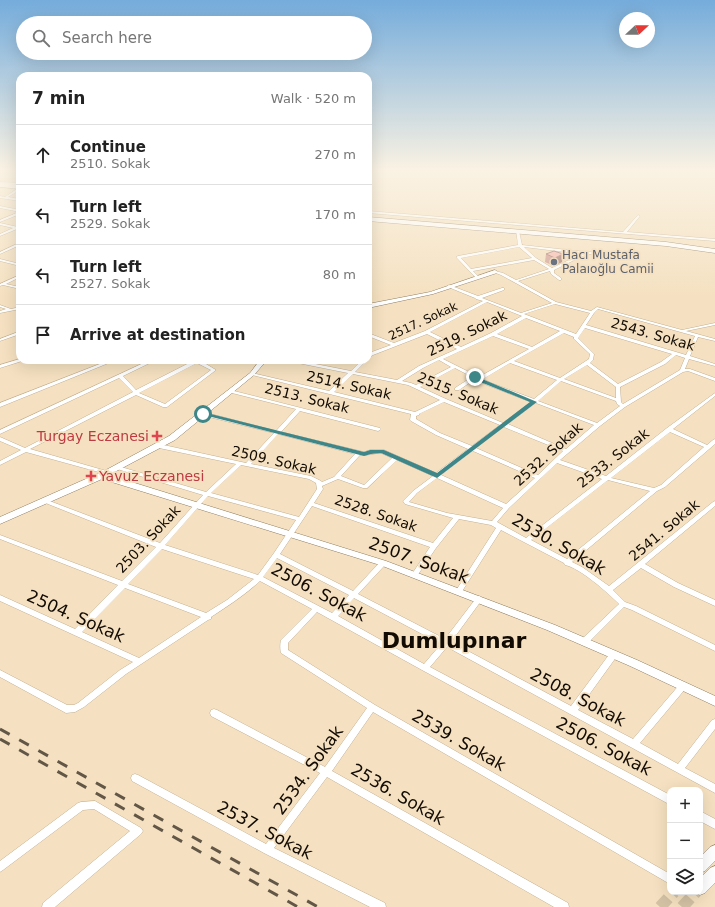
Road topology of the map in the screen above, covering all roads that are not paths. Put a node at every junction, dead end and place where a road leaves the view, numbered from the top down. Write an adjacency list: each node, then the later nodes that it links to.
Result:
1 (372, 212): 10 (street)
2 (16, 214): 6 (street)
3 (372, 215): 10 (highway)
4 (638, 216): 10 (street)
5 (372, 219): 9 (highway)
6 (0, 222): 7 (street)
7 (16, 227)
8 (16, 229): 11 (street)
9 (517, 231): 14 (street); 16 (highway)
10 (624, 234): 12 (street); 15 (highway)
11 (0, 235)
12 (715, 240)
13 (16, 246): 17 (street)
14 (520, 246): 18 (street); 20 (street); 24 (street)
15 (715, 246)
16 (715, 251)
17 (0, 252)
18 (586, 254): 19 (street); 23 (street)
19 (617, 254)
20 (535, 259): 23 (street); 24 (street)
21 (0, 260): 22 (street)
22 (16, 264)
23 (552, 269): 28 (street); 29 (street)
24 (470, 270): 26 (street)
25 (495, 272): 26 (street); 29 (street)
26 (477, 277): 31 (street)
27 (16, 278): 30 (street)
28 (560, 279)
29 (516, 282): 36 (street)
30 (1, 284): 32 (street)
31 (448, 286): 34 (street); 37 (street)
32 (16, 287)
33 (503, 289): 34 (street)
34 (477, 298): 35 (street)
35 (486, 301): 43 (street); 48 (street, 2517. Sokak)
36 (555, 303): 42 (street); 43 (street)
37 (372, 305)
38 (0, 306): 40 (street)
39 (16, 308): 40 (street)
40 (10, 309): 41 (street)
41 (0, 312)
42 (592, 312): 46 (street); 47 (street)
43 (521, 314): 44 (street)
44 (526, 316): 49 (street); 51 (street, 2519. Sokak)
45 (715, 324): 47 (street)
46 (584, 326): 54 (street); 61 (street, 2543. Sokak)
47 (681, 331): 52 (street)
48 (426, 332): 57 (street, 2517. Sokak); 58 (street)
49 (562, 332): 54 (street); 59 (street)
50 (16, 334): 55 (street)
51 (493, 334): 58 (street, 2519. Sokak); 59 (street)
52 (697, 335): 56 (street); 62 (street)
53 (372, 336): 57 (street)
54 (576, 336): 66 (street)
55 (0, 340)
56 (715, 340)
57 (395, 346): 60 (street, 2517. Sokak)
58 (462, 349): 63 (street, 2519. Sokak)
59 (533, 349): 65 (street)
60 (372, 353)
61 (676, 353): 62 (street, 2543. Sokak); 85 (street)
62 (689, 356): 74 (street, 2543. Sokak); 77 (street)
63 (440, 359): 75 (street); 84 (street, 2519. Sokak)
64 (16, 361): 76 (street)
65 (511, 362): 81 (street); 82 (street)
66 (587, 363): 82 (street); 85 (street)
67 (104, 364): 95 (street)
68 (146, 364): 80 (street)
69 (192, 364): 89 (street)
70 (203, 364): 89 (street)
71 (261, 364): 79 (street)
72 (307, 364): 78 (street, 2515. Sokak)
73 (360, 364): 78 (street)
74 (715, 365)
75 (454, 366): 81 (street); 86 (street)
76 (0, 367)
77 (682, 371): 83 (street); 96 (street, 2532. Sokak)
78 (350, 373): 84 (street, 2515. Sokak); 90 (street)
79 (252, 374): 88 (street); 90 (street, 2514. Sokak)
80 (120, 376): 89 (street); 104 (street)
81 (477, 378): 87 (street); 94 (street)
82 (561, 379): 93 (street); 94 (street)
83 (715, 380)
84 (397, 382): 86 (street, 2515. Sokak)
85 (618, 386): 93 (street)
86 (417, 387): 92 (street, 2515. Sokak)
87 (457, 389)
88 (230, 391): 97 (street, 2513. Sokak); 98 (street)
89 (136, 393): 111 (street)
90 (330, 393): 99 (street, 2514. Sokak)
91 (715, 394): 103 (street, 2533. Sokak)
92 (444, 400): 99 (street); 100 (street, 2515. Sokak)
93 (618, 400): 96 (street)
94 (534, 402): 100 (street); 101 (street)
95 (0, 405)
96 (622, 406): 101 (street, 2532. Sokak)
97 (298, 409): 102 (street, 2513. Sokak); 105 (street)
98 (203, 414): 105 (street); 108 (street)
99 (417, 414): 110 (street)
100 (502, 425): 110 (street); 112 (street, 2515. Sokak)
101 (598, 425): 112 (street, 2532. Sokak)
102 (378, 429)
103 (669, 429): 109 (street); 124 (street, 2533. Sokak)
104 (0, 432)
105 (276, 433): 113 (street); 118 (street)
106 (0, 439): 111 (street)
107 (715, 441): 109 (street)
108 (158, 446): 117 (street, 2509. Sokak); 119 (street)
109 (708, 447): 126 (street)
110 (471, 449): 121 (street); 123 (street)
111 (26, 450): 116 (street); 120 (street)
112 (567, 451): 115 (street, 2532. Sokak)
113 (359, 453): 114 (street); 122 (street)
114 (396, 457): 121 (street); 122 (street)
115 (557, 461): 123 (street, 2532. Sokak); 124 (street)
116 (0, 463)
117 (239, 464): 118 (street, 2509. Sokak); 127 (street, 2503. Sokak)
118 (247, 465): 125 (street, 2509. Sokak)
119 (119, 468): 120 (street); 127 (street)
120 (105, 474): 128 (street); 130 (street, 2507. Sokak)
121 (437, 475): 132 (street); 133 (street)
122 (338, 476): 125 (street)
123 (539, 477): 132 (street, 2532. Sokak)
124 (606, 478): 126 (street); 140 (street, 2533. Sokak)
125 (320, 485): 131 (street, 2509. Sokak)
126 (655, 490): 145 (street)
127 (207, 494): 130 (street, 2503. Sokak); 134 (street)
128 (45, 501): 135 (street); 141 (street, 2506. Sokak)
129 (715, 503): 146 (street, 2541. Sokak)
130 (197, 504): 138 (street, 2507. Sokak); 141 (street, 2503. Sokak)
131 (311, 504): 134 (street, 2509. Sokak); 142 (street, 2528. Sokak)
132 (507, 507): 136 (street, 2532. Sokak)
133 (457, 517): 136 (street); 142 (street)
134 (300, 519): 138 (street, 2509. Sokak)
135 (0, 521)
136 (493, 523): 137 (street, 2530. Sokak)
137 (500, 527): 140 (street, 2530. Sokak); 151 (street)
138 (290, 533): 143 (street, 2509. Sokak); 144 (street, 2507. Sokak)
139 (0, 537): 149 (street)
140 (526, 540): 145 (street, 2530. Sokak)
141 (161, 546): 148 (street, 2506. Sokak); 149 (street, 2503. Sokak)
142 (434, 546): 147 (street)
143 (276, 555): 148 (street, 2509. Sokak); 152 (street, 2508. Sokak)
144 (383, 563): 147 (street, 2507. Sokak); 152 (street)
145 (567, 563): 150 (street, 2530. Sokak)
146 (641, 565): 150 (street, 2541. Sokak); 155 (street)
147 (415, 574): 151 (street, 2507. Sokak)
148 (259, 578): 157 (street, 2506. Sokak); 158 (street)
149 (123, 584): 158 (street); 160 (street, 2503. Sokak)
150 (609, 590): 156 (street, 2530. Sokak)
151 (459, 591): 153 (street, 2507. Sokak)
152 (354, 594): 159 (street); 162 (street, 2508. Sokak)
153 (479, 599): 161 (street, 2507. Sokak); 162 (street)
154 (1, 600): 160 (street, 2504. Sokak)
155 (715, 603)
156 (623, 604): 161 (street); 163 (street, 2530. Sokak)
157 (316, 609): 159 (street, 2506. Sokak); 170 (street, 2539. Sokak)
158 (208, 616): 165 (street)
159 (333, 617): 166 (street, 2506. Sokak)
160 (77, 632): 165 (street, 2504. Sokak)
161 (585, 641): 164 (street, 2507. Sokak)
162 (446, 643): 166 (street); 171 (street, 2508. Sokak)
163 (715, 648)
164 (614, 654): 168 (street, 2507. Sokak); 171 (street)
165 (139, 661): 167 (street)
166 (425, 668): 179 (street, 2506. Sokak)
167 (0, 673)
168 (683, 686): 169 (street, 2507. Sokak); 174 (street)
169 (715, 701)
170 (372, 707): 176 (street, 2534. Sokak); 187 (street, 2539. Sokak)
171 (572, 711): 174 (street, 2508. Sokak)
172 (214, 713): 176 (street, 2536. Sokak)
173 (715, 723): 175 (street)
174 (634, 744): 175 (street, 2508. Sokak)
175 (679, 769): 178 (street, 2508. Sokak)
176 (326, 772): 182 (street, 2534. Sokak); 191 (street, 2536. Sokak)
177 (135, 778): 182 (street, 2537. Sokak)
178 (715, 789)
179 (667, 798)
180 (703, 818): 181 (street)
181 (715, 824)
182 (267, 850): 190 (street, 2537. Sokak)
183 (715, 852): 184 (street)
184 (703, 863)
185 (0, 867): 189 (street)
186 (715, 874): 188 (street)
187 (667, 877)
188 (703, 885)
189 (47, 907)
190 (381, 907)
191 (564, 907)

